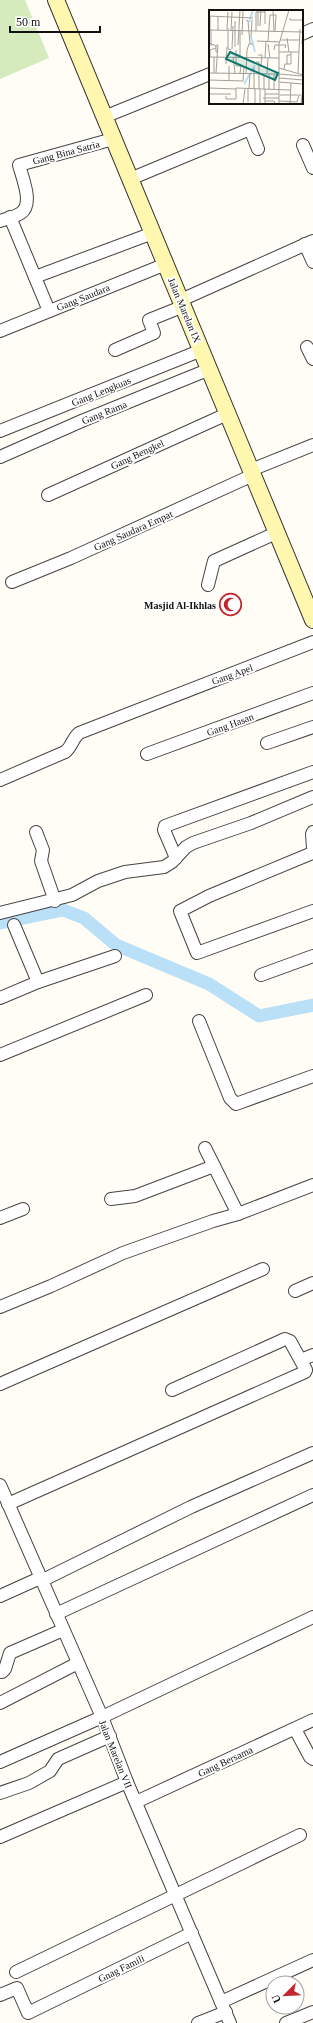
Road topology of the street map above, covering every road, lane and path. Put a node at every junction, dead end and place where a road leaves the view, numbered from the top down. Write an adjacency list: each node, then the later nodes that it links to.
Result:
1 (56, 0): 5 (main road, Jalan Marelan IX)
2 (313, 29): 3 (street)
3 (303, 34)
4 (209, 74): 5 (street)
5 (104, 118): 6 (main road, Jalan Marelan IX)
6 (114, 139): 10 (main road, Jalan Marelan IX); 11 (street, Gang Bina Satria)
7 (303, 145): 9 (street)
8 (258, 149): 10 (street)
9 (313, 168)
10 (130, 179): 12 (main road, Jalan Marelan IX)
11 (5, 219): 16 (street)
12 (153, 233): 15 (main road, Jalan Marelan IX); 16 (street)
13 (309, 242): 14 (street); 17 (street)
14 (313, 262)
15 (166, 264): 17 (main road, Jalan Marelan IX); 18 (street, Gang Saudara)
16 (35, 277): 18 (street)
17 (182, 303): 21 (street); 22 (main road, Jalan Marelan IX)
18 (49, 311): 19 (street, Gang Saudara)
19 (0, 330)
20 (307, 347): 23 (street)
21 (115, 350)
22 (202, 350): 24 (main road, Jalan Marelan IX); 26 (street, Gang Lengkuas)
23 (313, 359)
24 (210, 369): 25 (main road, Jalan Marelan IX); 28 (street, Gang Rama)
25 (227, 414): 29 (main road, Jalan Marelan IX); 30 (street, Gang Bengkel)
26 (0, 431)
27 (313, 445): 29 (street, Gang Saudara Empat)
28 (0, 457)
29 (252, 473): 31 (main road, Jalan Marelan IX); 32 (street, Gang Saudara Empat)
30 (48, 495)
31 (276, 532): 33 (street); 34 (main road, Jalan Marelan IX)
32 (12, 582)
33 (208, 585)
34 (313, 620)
35 (313, 642): 41 (street, Gang Apel)
36 (313, 693): 39 (street, Gang Hasan)
37 (313, 726): 38 (street)
38 (268, 743)
39 (147, 754)
40 (313, 772): 47 (street)
41 (0, 780)
42 (313, 797): 47 (street)
43 (36, 832): 48 (street)
44 (313, 832): 45 (street)
45 (313, 848)
46 (313, 851): 49 (street)
47 (176, 858): 48 (street)
48 (55, 901): 50 (street)
49 (313, 912)
50 (0, 913)
51 (14, 925): 55 (street)
52 (114, 956): 55 (street)
53 (313, 956): 54 (street)
54 (261, 975)
55 (38, 982): 57 (street)
56 (146, 995): 59 (street)
57 (0, 998)
58 (199, 1021): 60 (street)
59 (0, 1055)
60 (313, 1076)
61 (205, 1148): 62 (street)
62 (214, 1166): 64 (street); 66 (street)
63 (313, 1185): 66 (street)
64 (111, 1199)
65 (23, 1209): 67 (street)
66 (238, 1214): 71 (street)
67 (0, 1218)
68 (263, 1269): 74 (street)
69 (313, 1283): 70 (street)
70 (295, 1291)
71 (0, 1307)
72 (313, 1355): 73 (street)
73 (301, 1360): 75 (street); 79 (street)
74 (0, 1384)
75 (172, 1390)
76 (313, 1453): 80 (street)
77 (0, 1485): 79 (street, Jalan Marelan VII)
78 (313, 1495): 82 (street)
79 (8, 1504): 80 (street, Jalan Marelan VII)
80 (40, 1579): 81 (street); 82 (street, Jalan Marelan VII)
81 (0, 1596)
82 (56, 1614): 84 (street, Jalan Marelan VII)
83 (313, 1617): 88 (street)
84 (64, 1630): 85 (street, Jalan Marelan VII); 86 (street)
85 (78, 1663): 87 (street); 88 (street, Jalan Marelan VII)
86 (2, 1672)
87 (0, 1703)
88 (102, 1717): 91 (street, Jalan Marelan VII); 93 (street)
89 (313, 1720): 90 (street, Gang Bersama)
90 (295, 1729): 92 (street); 96 (street, Gang Bersama)
91 (110, 1736): 94 (street, Jalan Marelan VII); 95 (street)
92 (313, 1759)
93 (0, 1762)
94 (127, 1782): 96 (street, Jalan Marelan VII); 98 (street)
95 (0, 1793)
96 (136, 1802): 99 (street, Jalan Marelan VII)
97 (300, 1835): 99 (street)
98 (0, 1837)
99 (176, 1896): 100 (street, Jalan Marelan VII); 102 (street)
100 (192, 1934): 104 (street, Jalan Marelan VII); 106 (street, Gnag Famili)
101 (313, 1960): 104 (street)
102 (16, 1972)
103 (0, 1995): 106 (street)
104 (224, 2007): 107 (street); 108 (street, Jalan Marelan VII)
105 (313, 2012): 109 (street)
106 (30, 2018)
107 (198, 2023)
108 (230, 2023)
109 (286, 2023)

